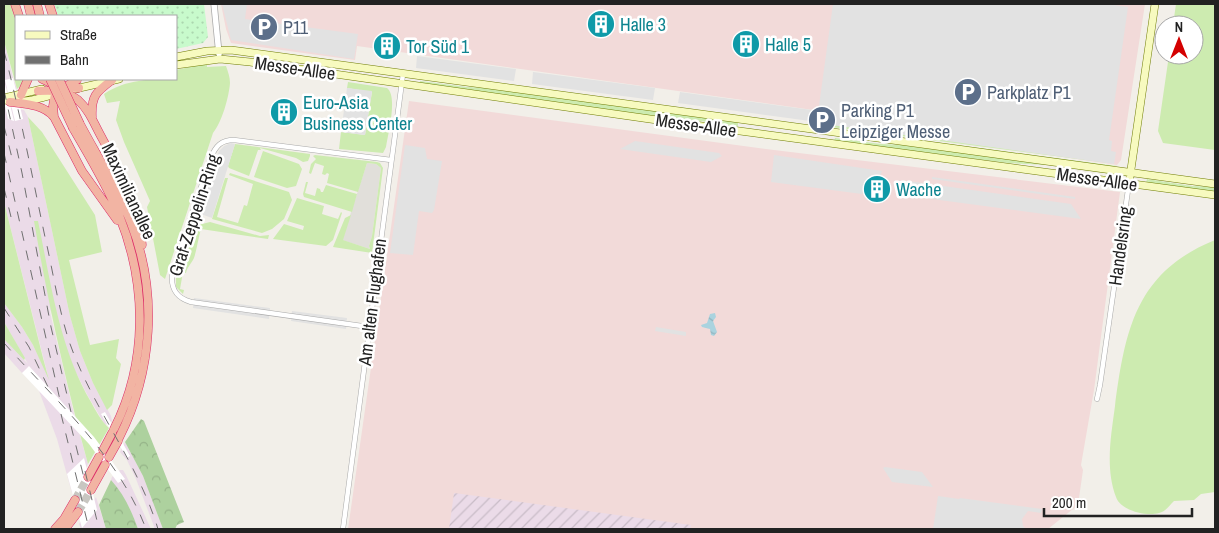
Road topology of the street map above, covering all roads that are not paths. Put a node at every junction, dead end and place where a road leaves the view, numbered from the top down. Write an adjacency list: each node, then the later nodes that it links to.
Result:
1 (214, 4): 3 (street)
2 (1154, 4): 21 (main road, Handelsring)
3 (219, 50): 4 (main road, Messe-Allee); 5 (street); 7 (main road, Messe-Allee)
4 (178, 58)
5 (220, 58): 6 (main road, Messe-Allee); 12 (main road, Messe-Allee)
6 (178, 65)
7 (403, 74): 12 (street, Am alten Flughafen); 21 (main road, Messe-Allee)
8 (28, 80): 15 (highway)
9 (44, 80): 13 (highway)
10 (115, 80): 11 (main road); 18 (highway)
11 (80, 82): 13 (highway)
12 (402, 83): 20 (street, Am alten Flughafen); 22 (main road, Messe-Allee)
13 (59, 86): 14 (highway); 17 (highway); 18 (highway); 19 (highway, Maximilianallee, bridge)
14 (40, 94): 15 (main road); 16 (main road)
15 (21, 95): 16 (main road)
16 (6, 100): 17 (highway)
17 (54, 117): 25 (highway)
18 (92, 117): 26 (highway)
19 (77, 126): 25 (highway); 26 (highway, Maximilianallee)
20 (391, 160): 27 (street, Am alten Flughafen); 27 (street, Graf-Zeppelin-Ring)
21 (1130, 173): 22 (main road, Handelsring); 23 (main road, Messe-Allee)
22 (1129, 183): 24 (main road, Messe-Allee); 28 (street, Handelsring)
23 (1215, 184)
24 (1215, 195)
25 (125, 232): 29 (highway)
26 (142, 254): 29 (highway, Maximilianallee)
27 (369, 327): 36 (street, Am alten Flughafen)
28 (1097, 399)
29 (116, 435): 30 (highway); 31 (highway, Maximilianallee)
30 (88, 477)
31 (91, 490)
32 (75, 500): 34 (highway)
33 (78, 512): 35 (highway)
34 (55, 529)
35 (66, 529)
36 (343, 529)

